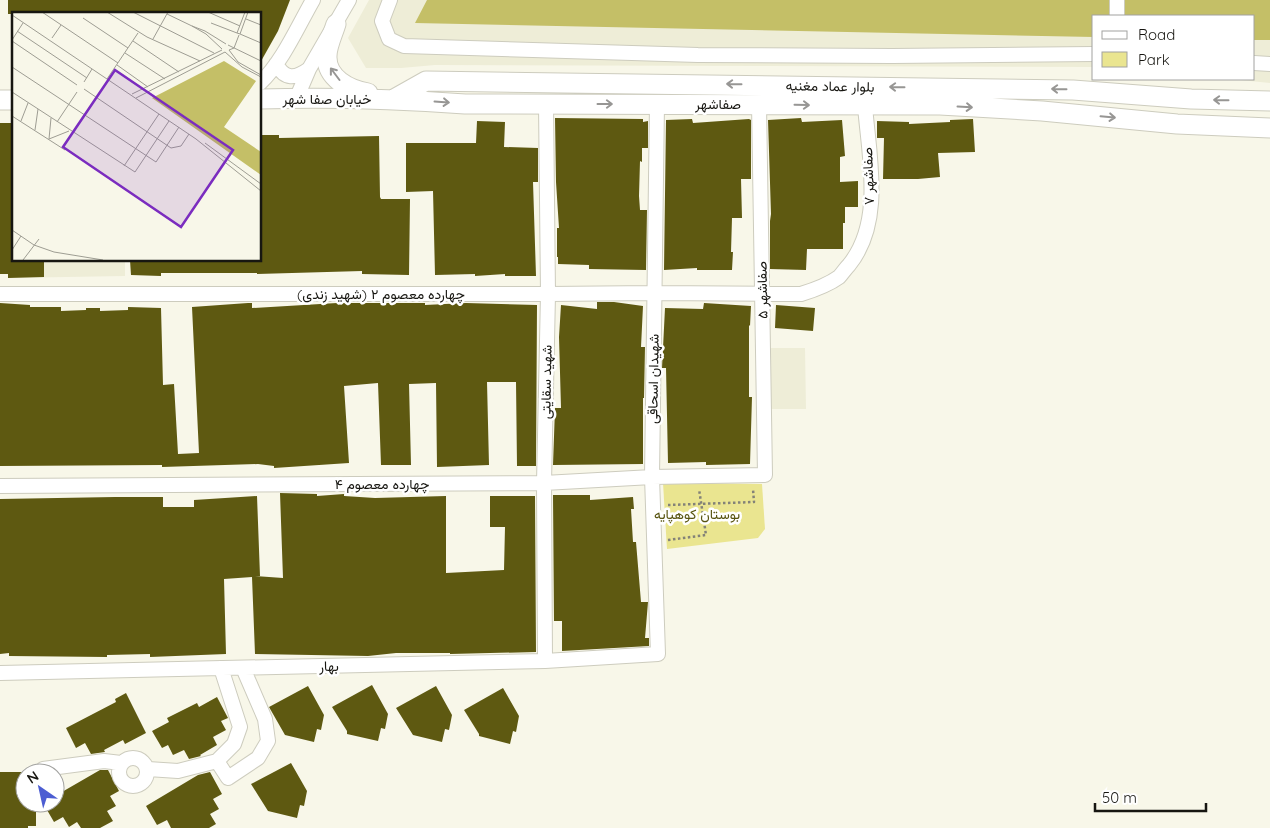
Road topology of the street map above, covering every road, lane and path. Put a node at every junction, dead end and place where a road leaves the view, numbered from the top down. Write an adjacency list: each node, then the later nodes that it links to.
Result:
1 (313, 0): 9 (street)
2 (349, 0): 6 (street)
3 (390, 0): 7 (street)
4 (1117, 0): 5 (street)
5 (1117, 15)
6 (336, 24): 11 (street); 15 (main road, one-way to 6)
7 (1092, 54)
8 (1255, 63): 10 (street)
9 (276, 64): 11 (street); 12 (street)
10 (1270, 64)
11 (309, 69): 13 (street)
12 (261, 82)
13 (297, 97): 14 (main road, خیابان صفا شهر); 15 (main road, خیابان صفا شهر)
14 (261, 99)
15 (394, 99): 16 (main road, بلوار عماد مغنیه, one-way to 15); 17 (main road, صفاشهر, one-way to 17)
16 (1270, 101)
17 (546, 103): 18 (main road, صفاشهر, one-way to 18); 24 (street, شهید سقایتی)
18 (657, 104): 19 (main road, صفاشهر); 22 (street, شهیدان اسحاقی)
19 (759, 104): 20 (main road, صفاشهر, one-way to 20); 25 (street, صفاشهر ۵)
20 (865, 106): 21 (main road, صفاشهر, one-way to 21); 25 (street, صفاشهر ۷)
21 (1270, 128)
22 (654, 293): 24 (street, چهارده معصوم ۲ (شهید زندی)); 25 (street, چهارده معصوم ۲ (شهید زندی)); 28 (street, شهیدان اسحاقی)
23 (0, 294): 24 (street, چهارده معصوم ۲ (شهید زندی))
24 (548, 294): 29 (street, شهید سقایتی)
25 (763, 294): 26 (street, صفاشهر ۵)
26 (758, 475): 27 (street, چهارده معصوم ۴); 31 (path)
27 (697, 476): 28 (street, چهارده معصوم ۴); 31 (path)
28 (652, 477): 29 (street, چهارده معصوم ۴); 32 (street, شهیدان اسحاقی)
29 (544, 483): 30 (street, چهارده معصوم ۴); 35 (street, شهید سقایتی)
30 (0, 486)
31 (701, 504): 32 (path); 33 (path)
32 (653, 505): 33 (street, شهیدان اسحاقی)
33 (654, 542): 34 (street, شهیدان اسحاقی)
34 (658, 654): 35 (street, بهار)
35 (544, 661): 37 (street, بهار)
36 (221, 668): 37 (street, بهار); 38 (street, بهار); 39 (street)
37 (242, 668): 39 (street)
38 (0, 673)
39 (217, 761): 42 (street)
40 (121, 763): 41 (street); 42 (street); 42 (street)
41 (65, 766)
42 (148, 769)

